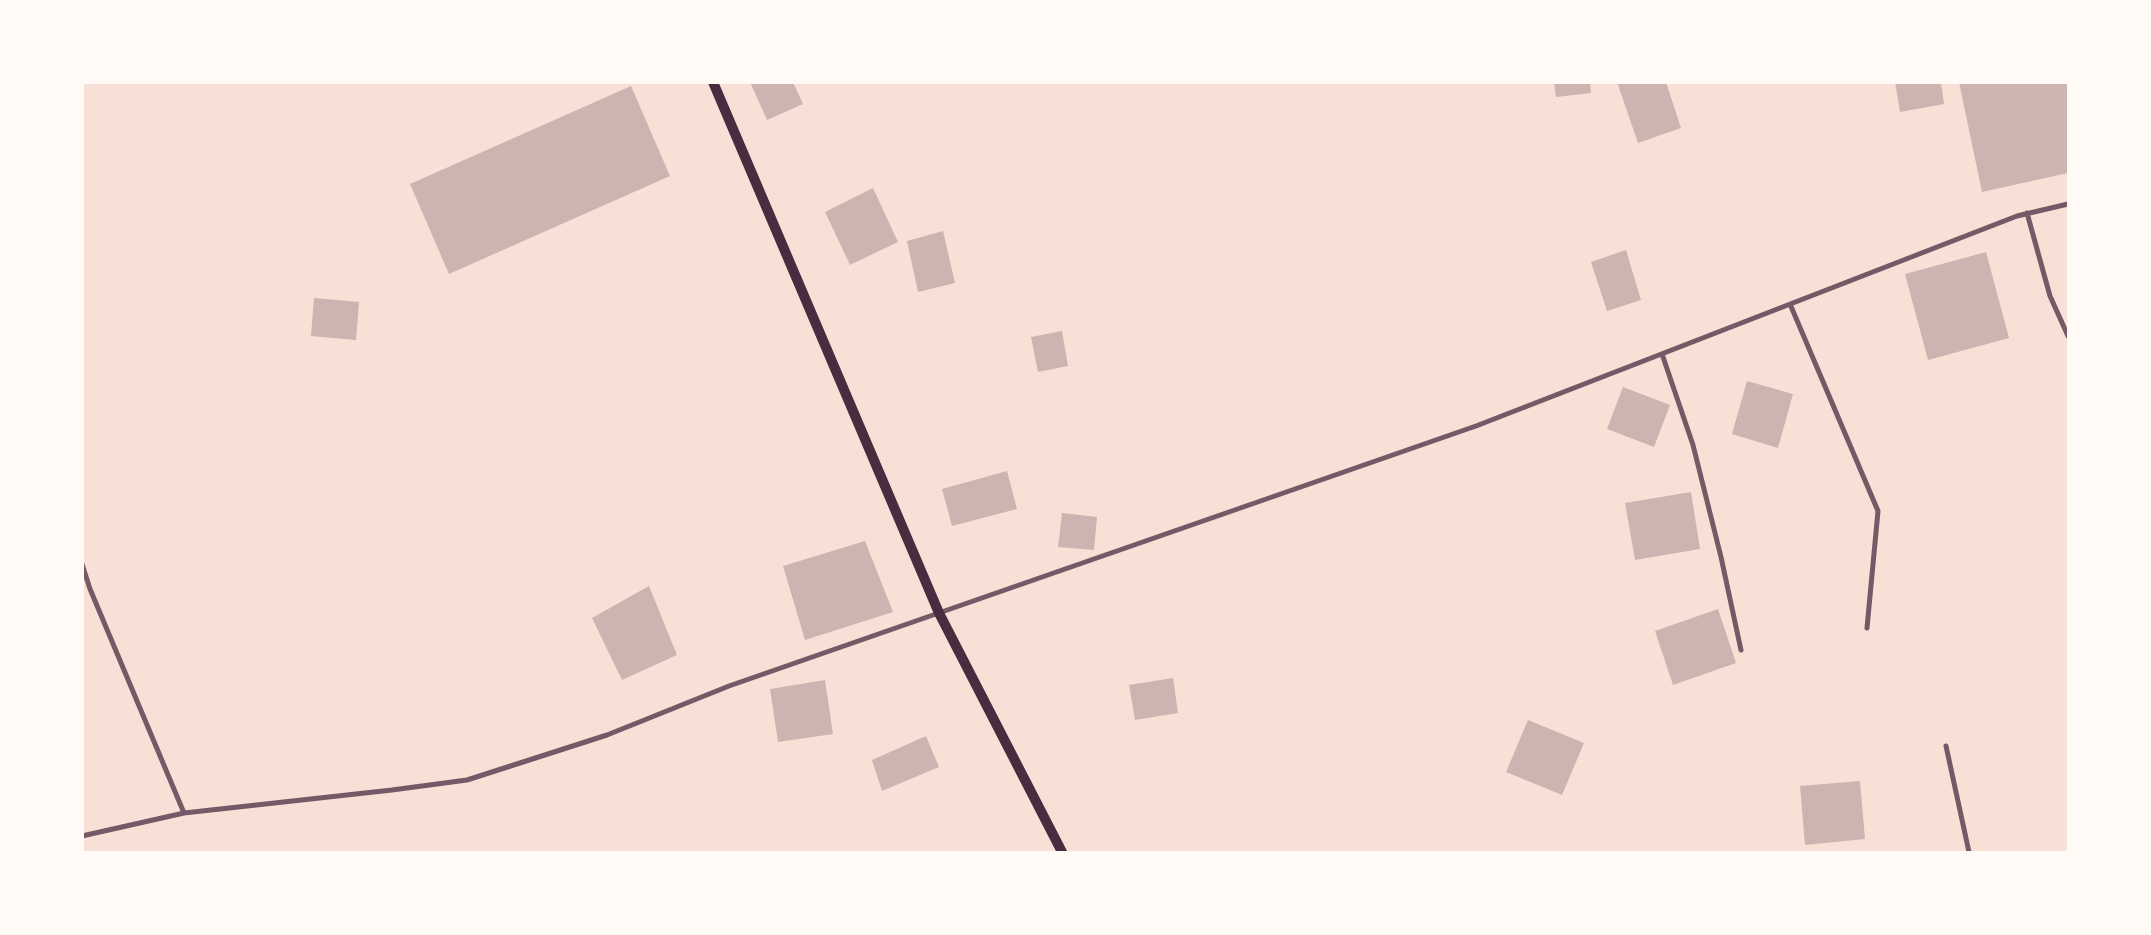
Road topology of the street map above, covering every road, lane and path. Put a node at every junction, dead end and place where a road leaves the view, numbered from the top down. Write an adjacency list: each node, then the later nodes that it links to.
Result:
1 (713, 82): 8 (main road)
2 (2068, 204): 3 (street)
3 (2027, 213): 4 (street); 5 (street)
4 (1790, 304): 6 (street); 9 (street)
5 (2068, 336)
6 (1662, 354): 8 (street); 10 (street)
7 (82, 564): 12 (street)
8 (939, 613): 12 (street); 14 (main road)
9 (1867, 628)
10 (1741, 650)
11 (1946, 746): 15 (street)
12 (184, 813): 13 (street)
13 (82, 836)
14 (1062, 852)
15 (1969, 852)

